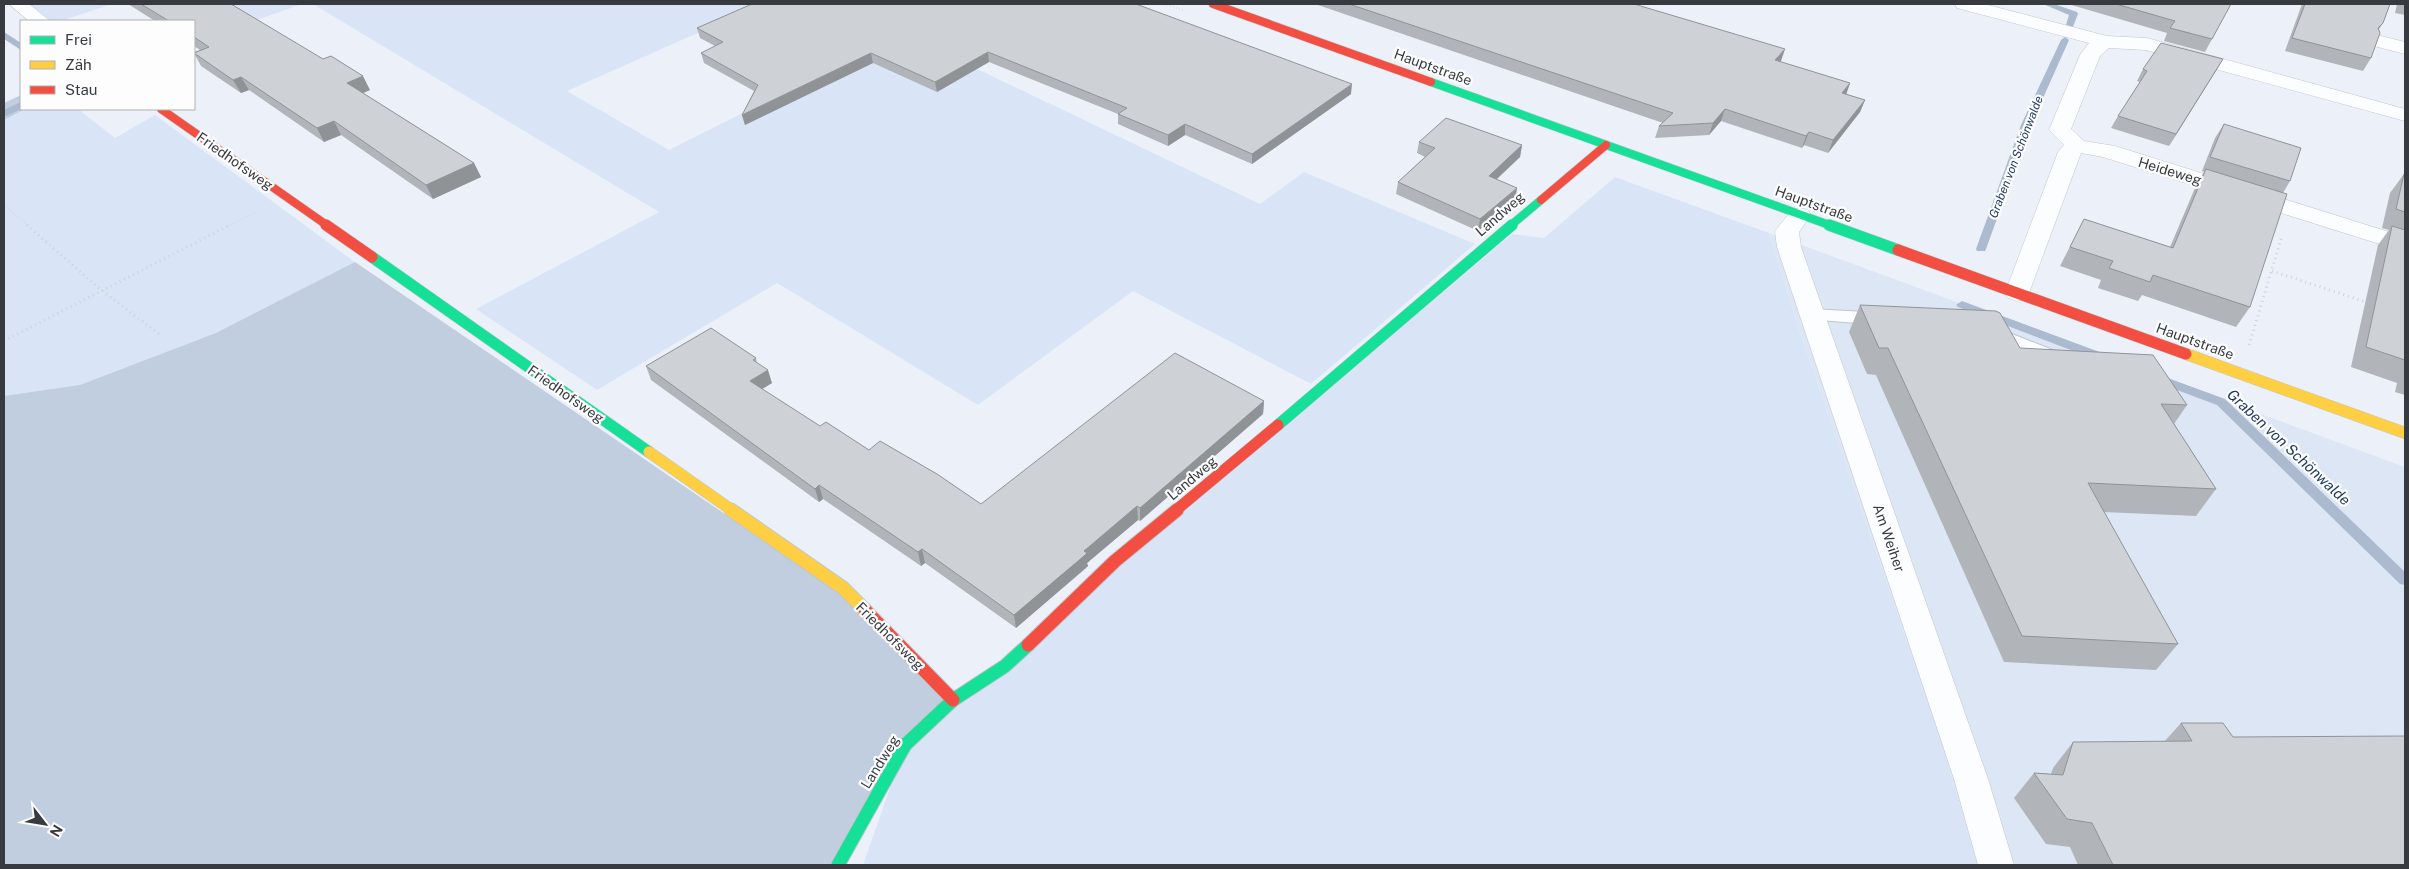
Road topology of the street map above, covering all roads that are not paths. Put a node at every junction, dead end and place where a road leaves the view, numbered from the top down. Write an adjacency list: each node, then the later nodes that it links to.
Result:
1 (18, 4): 4 (street)
2 (1213, 4): 10 (street, Hauptstraße)
3 (1964, 4): 5 (street)
4 (40, 20)
5 (2106, 42): 9 (street); 11 (street)
6 (2381, 42): 7 (street)
7 (2405, 48)
8 (162, 110): 20 (street, Friedhofsweg)
9 (2405, 115)
10 (1606, 145): 12 (street, Hauptstraße); 20 (street, Landweg)
11 (2077, 146): 13 (street, Heideweg); 14 (street)
12 (1800, 215): 14 (street, Hauptstraße); 15 (street, Am Weiher)
13 (2405, 245)
14 (2017, 293): 19 (street, Hauptstraße)
15 (1812, 315): 16 (lane); 22 (street, Am Weiher)
16 (1897, 320)
17 (1973, 324): 18 (lane)
18 (2048, 355)
19 (2405, 433)
20 (953, 700): 21 (street, Landweg)
21 (838, 865)
22 (1996, 865)

